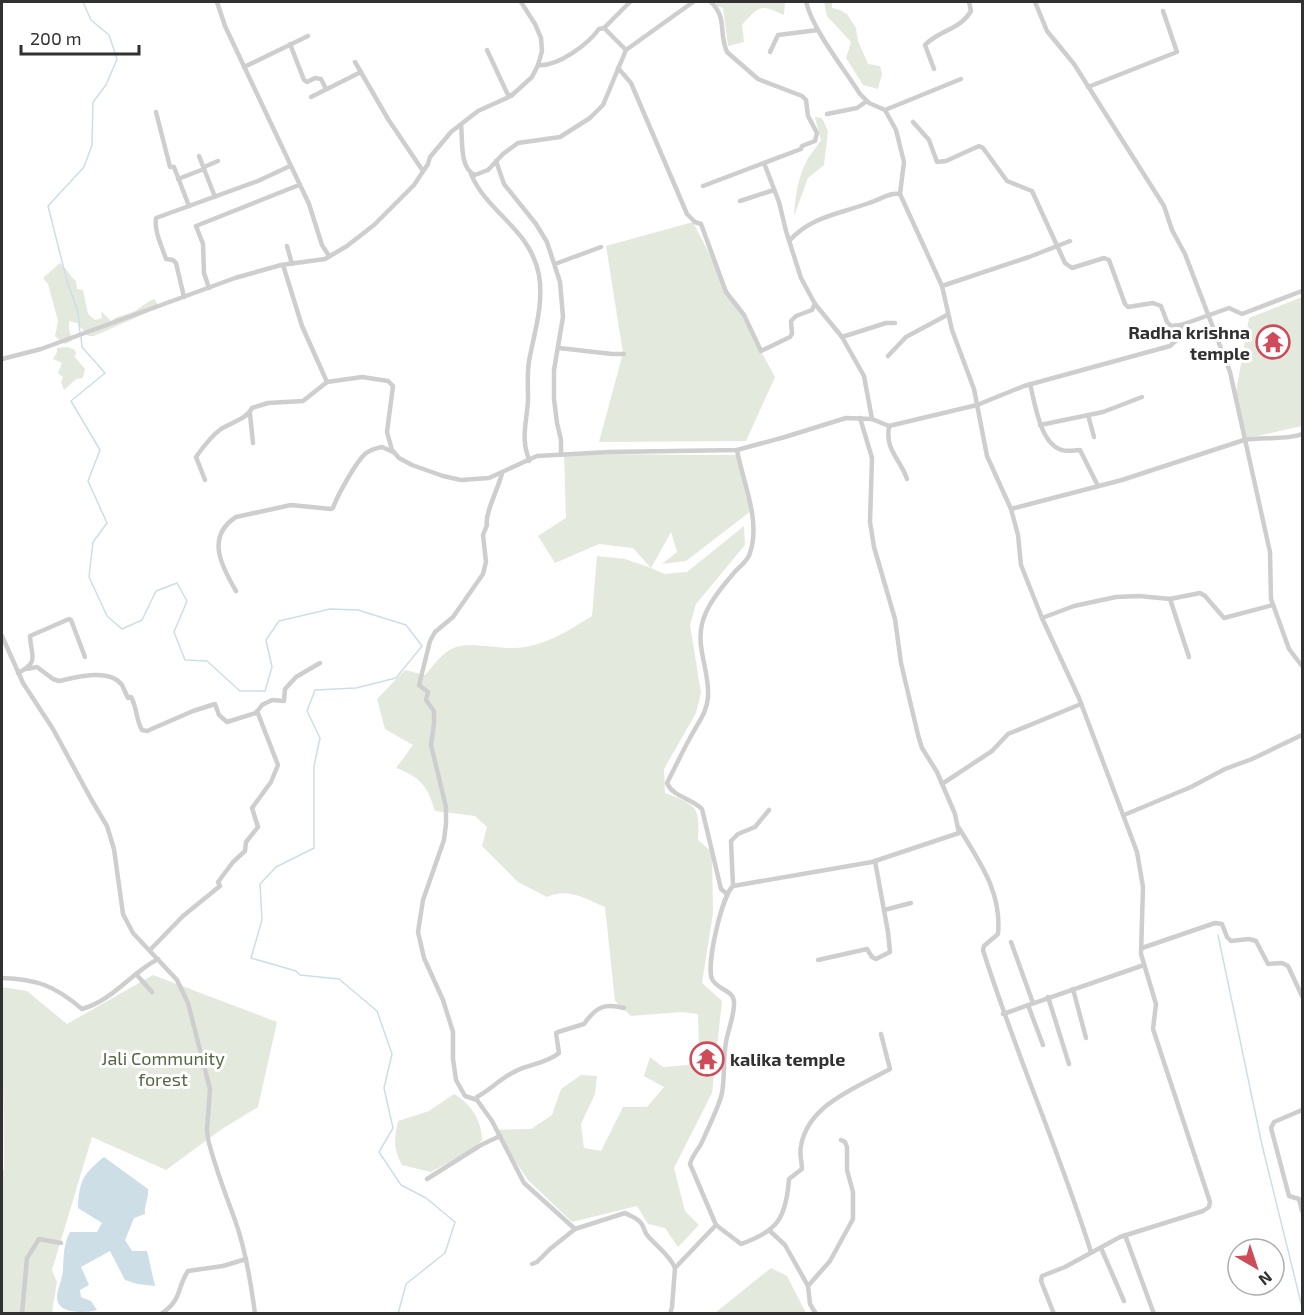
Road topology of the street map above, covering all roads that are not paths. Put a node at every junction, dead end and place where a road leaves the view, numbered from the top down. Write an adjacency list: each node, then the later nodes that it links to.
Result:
1 (217, 2): 19 (street)
2 (521, 2): 18 (street)
3 (630, 2): 10 (street)
4 (693, 2): 15 (street)
5 (711, 2): 37 (street)
6 (806, 2): 11 (street)
7 (969, 2): 21 (street)
8 (1035, 2): 24 (street)
9 (1164, 11): 24 (street)
10 (604, 28): 15 (street); 18 (street)
11 (818, 30): 16 (street); 28 (street)
12 (308, 36): 13 (street)
13 (290, 44): 19 (street); 25 (street)
14 (488, 50): 26 (street)
15 (626, 50): 20 (street)
16 (770, 52)
17 (355, 62): 22 (street)
18 (538, 65): 26 (street)
19 (244, 67): 38 (street)
20 (618, 68): 36 (street); 63 (street)
21 (934, 69)
22 (361, 72): 25 (street); 40 (street)
23 (961, 79): 29 (street)
24 (1089, 87): 65 (street)
25 (326, 89): 27 (street)
26 (512, 95): 33 (street)
27 (311, 97)
28 (867, 101): 29 (street); 31 (street)
29 (885, 110): 46 (street)
30 (156, 112): 42 (street)
31 (827, 114)
32 (913, 122): 53 (street)
33 (461, 125): 40 (street); 41 (street)
34 (200, 156): 39 (street)
35 (218, 161): 39 (street)
36 (496, 161): 41 (street); 57 (street)
37 (764, 163): 44 (street); 45 (street)
38 (290, 166): 43 (street); 47 (street)
39 (204, 168): 42 (street); 47 (street)
40 (423, 171): 55 (street)
41 (471, 174): 90 (street)
42 (178, 179): 49 (street)
43 (299, 185): 55 (street); 60 (street)
44 (703, 186)
45 (774, 190): 48 (street); 50 (street)
46 (900, 194): 50 (street); 59 (street)
47 (215, 197): 49 (street)
48 (740, 201)
49 (189, 206): 62 (street)
50 (790, 240): 63 (street)
51 (1070, 241): 53 (street)
52 (287, 246): 56 (street)
53 (1057, 246): 59 (street); 67 (street)
54 (601, 247): 57 (street)
55 (329, 256): 56 (street)
56 (292, 264): 58 (street)
57 (555, 264): 69 (street)
58 (283, 265): 60 (street); 73 (street)
59 (942, 286): 64 (street)
60 (209, 288): 62 (street)
61 (1302, 291): 65 (street)
62 (184, 297): 72 (street)
63 (815, 304): 68 (street)
64 (947, 315): 71 (street); 76 (street)
65 (1209, 315): 67 (street); 85 (street)
66 (895, 323): 68 (street)
67 (1181, 325): 74 (street)
68 (842, 338): 80 (street)
69 (559, 348): 70 (street); 89 (street)
70 (624, 354)
71 (888, 356)
72 (2, 359)
73 (327, 382): 77 (street); 88 (street)
74 (1030, 384): 76 (street); 81 (street)
75 (1142, 397): 78 (street)
76 (977, 405): 82 (street); 95 (street)
77 (250, 414): 86 (street); 93 (street)
78 (1088, 415): 81 (street); 84 (street)
79 (860, 418): 80 (street); 87 (street); 110 (street)
80 (872, 419): 82 (street)
81 (1040, 424): 94 (street)
82 (889, 426): 92 (street)
83 (1302, 434): 85 (street)
84 (1094, 437)
85 (1244, 440): 94 (street); 98 (street)
86 (253, 443)
87 (737, 450): 89 (street); 116 (street)
88 (395, 453): 91 (street); 96 (street)
89 (561, 455): 90 (street)
90 (529, 461): 91 (street)
91 (502, 474): 138 (street)
92 (907, 479)
93 (205, 480)
94 (1098, 486): 95 (street)
95 (1011, 509): 99 (street)
96 (236, 591)
97 (1170, 599): 98 (street); 99 (street); 102 (street)
98 (1273, 605): 104 (street)
99 (1042, 618): 107 (street)
100 (2, 636): 106 (street)
101 (85, 657): 105 (street)
102 (1188, 657)
103 (320, 663): 108 (street)
104 (1302, 666)
105 (26, 669): 106 (street); 108 (street)
106 (18, 673): 121 (street)
107 (1081, 704): 110 (street); 112 (street)
108 (257, 711): 121 (street)
109 (1302, 735): 112 (street)
110 (942, 784): 113 (street)
111 (769, 810): 115 (street)
112 (1124, 815): 120 (street)
113 (959, 828): 114 (street); 133 (street)
114 (875, 861): 115 (street); 118 (street)
115 (733, 886): 116 (street)
116 (727, 894): 144 (street)
117 (911, 903): 118 (street)
118 (884, 910): 123 (street)
119 (1011, 942): 131 (street)
120 (1142, 948): 124 (street); 129 (street)
121 (150, 950): 122 (street)
122 (158, 959): 125 (street); 151 (street)
123 (818, 960)
124 (1144, 965): 127 (street); 147 (street)
125 (135, 974): 126 (street); 128 (street)
126 (2, 978)
127 (1073, 989): 130 (street); 135 (street)
128 (152, 992)
129 (1302, 996)
130 (1047, 998): 131 (street); 137 (street)
131 (1030, 1004): 133 (street); 136 (street)
132 (624, 1008): 138 (street)
133 (1003, 1014): 150 (street)
134 (881, 1034): 146 (street)
135 (1086, 1038)
136 (1043, 1045)
137 (1069, 1064)
138 (477, 1100): 140 (street)
139 (1302, 1110): 143 (street)
140 (500, 1136): 142 (street); 145 (street)
141 (841, 1140): 154 (street)
142 (428, 1179)
143 (1302, 1211)
144 (716, 1225): 146 (street); 153 (street)
145 (575, 1229): 152 (street); 153 (street)
146 (771, 1231): 154 (street)
147 (1125, 1235): 149 (street); 162 (street)
148 (60, 1243): 156 (street)
149 (1101, 1248): 150 (street); 155 (street)
150 (1091, 1252): 161 (street)
151 (246, 1258): 157 (street); 158 (street)
152 (532, 1264)
153 (675, 1268): 159 (street)
154 (808, 1286): 160 (street)
155 (1124, 1301)
156 (22, 1314)
157 (161, 1314)
158 (255, 1314)
159 (670, 1314)
160 (816, 1314)
161 (1054, 1314)
162 (1154, 1314)

